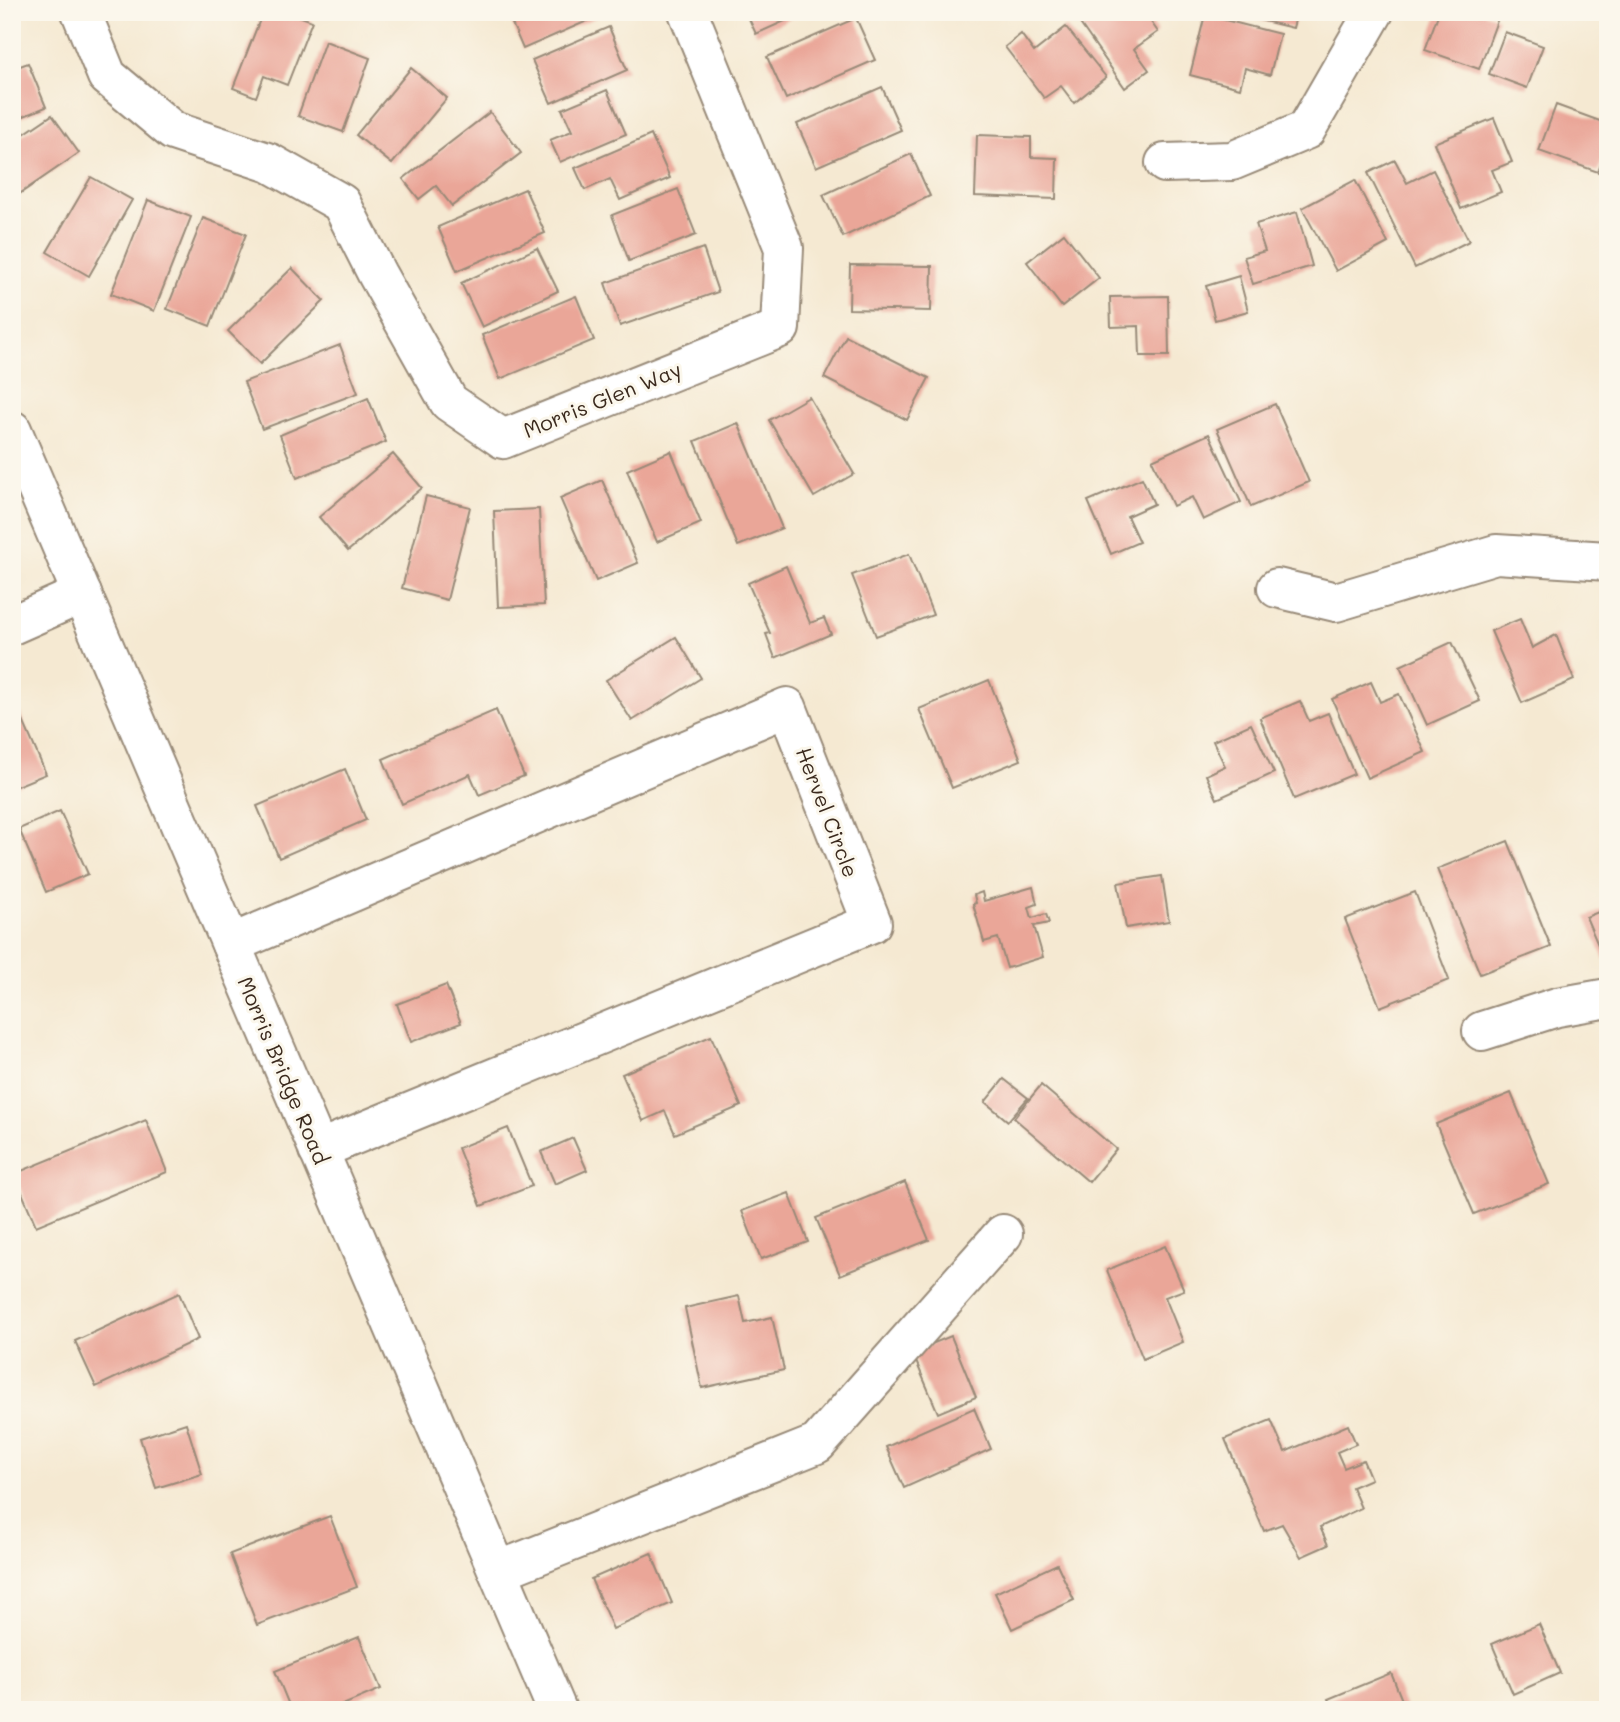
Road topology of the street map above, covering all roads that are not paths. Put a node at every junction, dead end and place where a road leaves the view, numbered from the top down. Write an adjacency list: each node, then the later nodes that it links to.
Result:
1 (81, 12): 2 (street, Morris Glen Way)
2 (688, 12)
3 (1374, 12): 4 (street)
4 (1165, 163)
5 (12, 430): 8 (street, Morris Bridge Road)
6 (1608, 561): 7 (street)
7 (1277, 588)
8 (82, 594): 9 (street); 10 (street, Morris Bridge Road)
9 (12, 625)
10 (231, 944): 13 (street, Morris Bridge Road); 13 (street, Hervel Circle)
11 (1608, 998): 12 (street)
12 (1482, 1031)
13 (318, 1150): 15 (street, Morris Bridge Road)
14 (1003, 1234): 15 (street)
15 (498, 1571): 16 (street, Morris Bridge Road)
16 (557, 1710)

